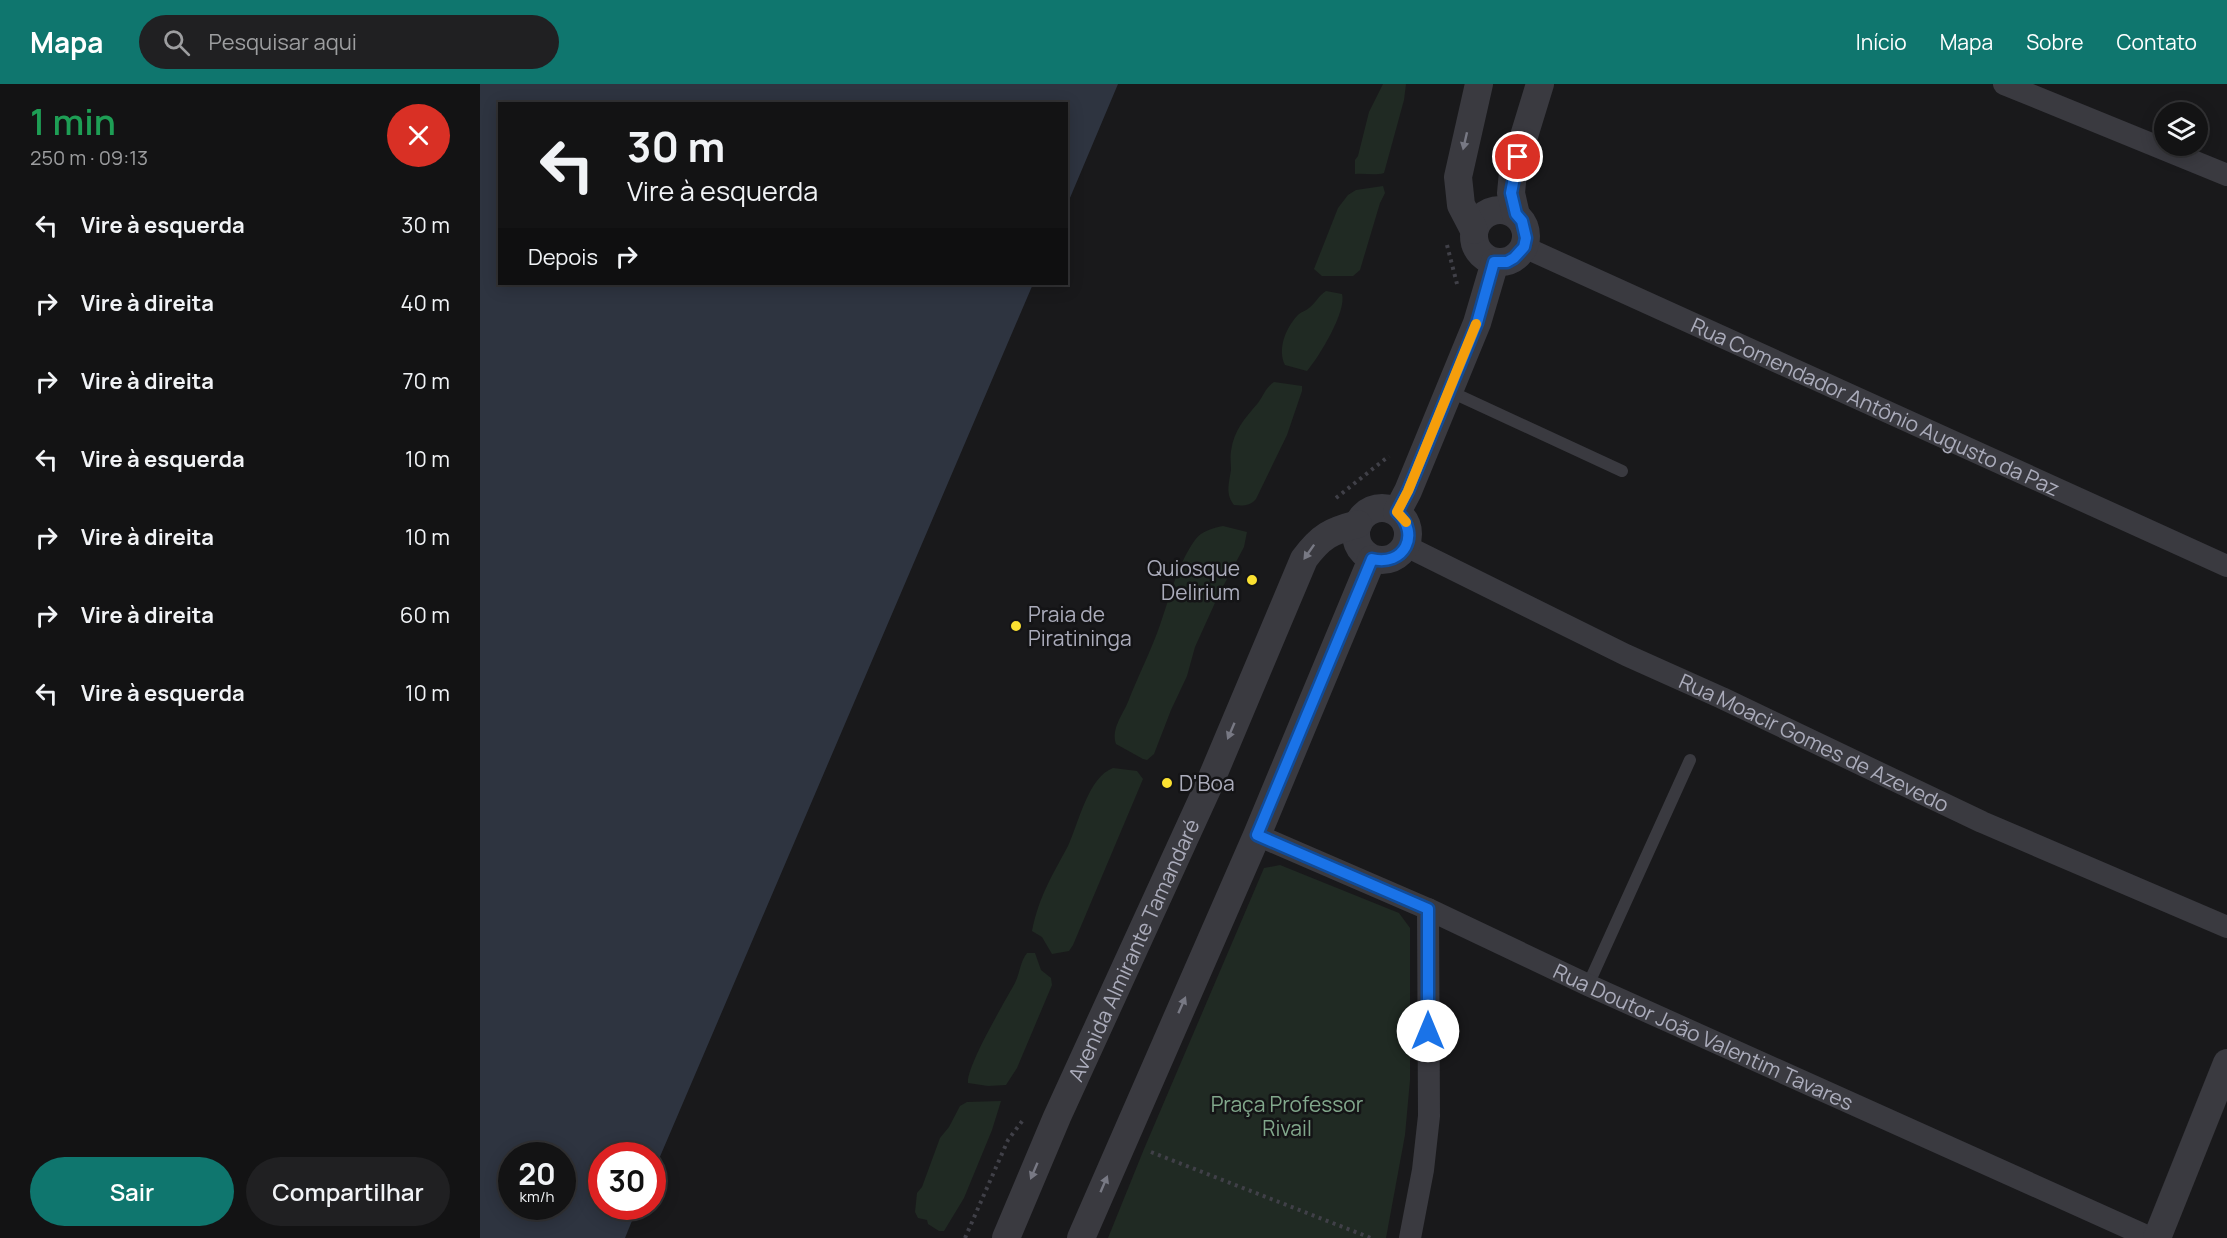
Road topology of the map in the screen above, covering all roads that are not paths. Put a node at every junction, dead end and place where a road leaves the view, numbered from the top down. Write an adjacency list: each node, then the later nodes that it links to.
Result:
1 (1479, 84): 6 (street, one-way to 6)
2 (1540, 84): 5 (street)
3 (2004, 84): 4 (street)
4 (2227, 175)
5 (1516, 214): 6 (street); 7 (street)
6 (1474, 230): 8 (street)
7 (1524, 247): 8 (street); 15 (street, Rua Comendador Antônio Augusto da Paz)
8 (1494, 262): 9 (street)
9 (1449, 391): 10 (lane); 11 (street)
10 (1622, 471)
11 (1397, 512): 12 (street); 13 (street)
12 (1358, 524): 14 (street); 22 (street, Avenida Almirante Tamandaré, one-way to 22)
13 (1406, 546): 14 (street); 19 (street, Rua Moacir Gomes de Azevedo)
14 (1372, 559): 17 (street)
15 (2227, 566)
16 (1690, 760): 20 (lane)
17 (1257, 835): 18 (street, Rua Doutor João Valentim Tavares); 23 (street, one-way to 17)
18 (1428, 909): 20 (street, Rua Doutor João Valentim Tavares); 24 (street)
19 (2227, 927)
20 (1588, 985): 25 (street, Rua Doutor João Valentim Tavares)
21 (2227, 1063): 26 (street)
22 (1006, 1238)
23 (1081, 1238)
24 (1410, 1238)
25 (2151, 1238)
26 (2157, 1238)

